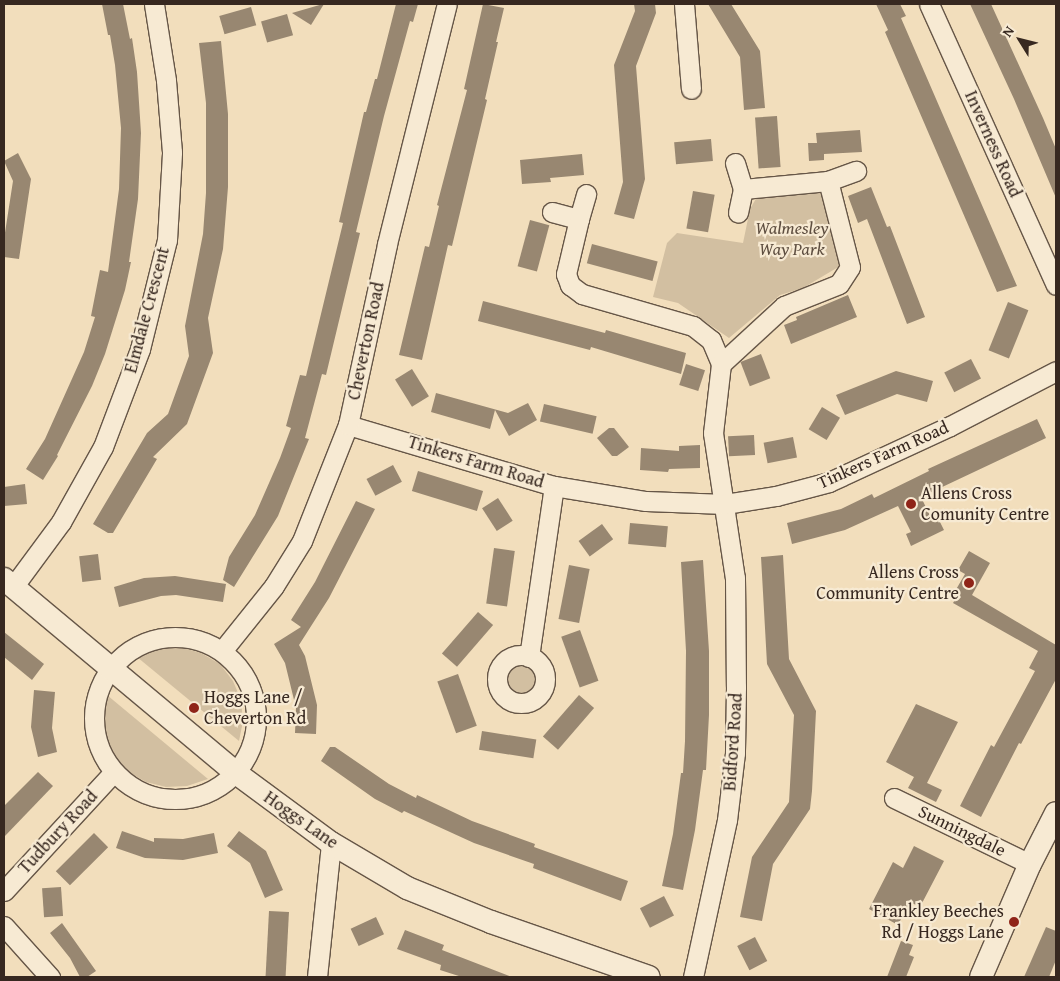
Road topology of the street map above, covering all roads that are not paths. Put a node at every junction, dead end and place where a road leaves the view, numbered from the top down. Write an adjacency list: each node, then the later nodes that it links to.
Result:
1 (154, 4): 20 (street, Elmdale Crescent)
2 (447, 4): 17 (street, Cheverton Road)
3 (684, 4): 5 (street)
4 (929, 4): 14 (street, Inverness Road)
5 (691, 89)
6 (735, 163): 9 (street)
7 (856, 171): 8 (street)
8 (828, 181): 9 (street); 15 (street)
9 (743, 189): 12 (street)
10 (586, 194): 13 (street)
11 (552, 212): 13 (street)
12 (738, 212)
13 (579, 219): 15 (street)
14 (1056, 285)
15 (721, 364): 19 (street, Bidford Road)
16 (1056, 371): 19 (street, Tinkers Farm Road)
17 (348, 424): 18 (street, Tinkers Farm Road); 21 (street, Cheverton Road)
18 (554, 486): 19 (street, Tinkers Farm Road); 22 (street)
19 (725, 504): 35 (street, Bidford Road)
20 (8, 583): 23 (street, Hoggs Lane)
21 (222, 651): 23 (street); 25 (street)
22 (530, 657)
23 (111, 667): 24 (street); 25 (street, Hoggs Lane)
24 (114, 773): 25 (street); 30 (street, Tudbury Road)
25 (236, 773): 28 (street, Hoggs Lane)
26 (894, 798): 29 (street, Sunningdale)
27 (1056, 813): 29 (street)
28 (331, 843): 33 (street); 34 (street, Hoggs Lane)
29 (1030, 864): 36 (street)
30 (4, 891)
31 (4, 926): 32 (street)
32 (50, 977)
33 (317, 977)
34 (649, 977)
35 (693, 977)
36 (981, 977)

